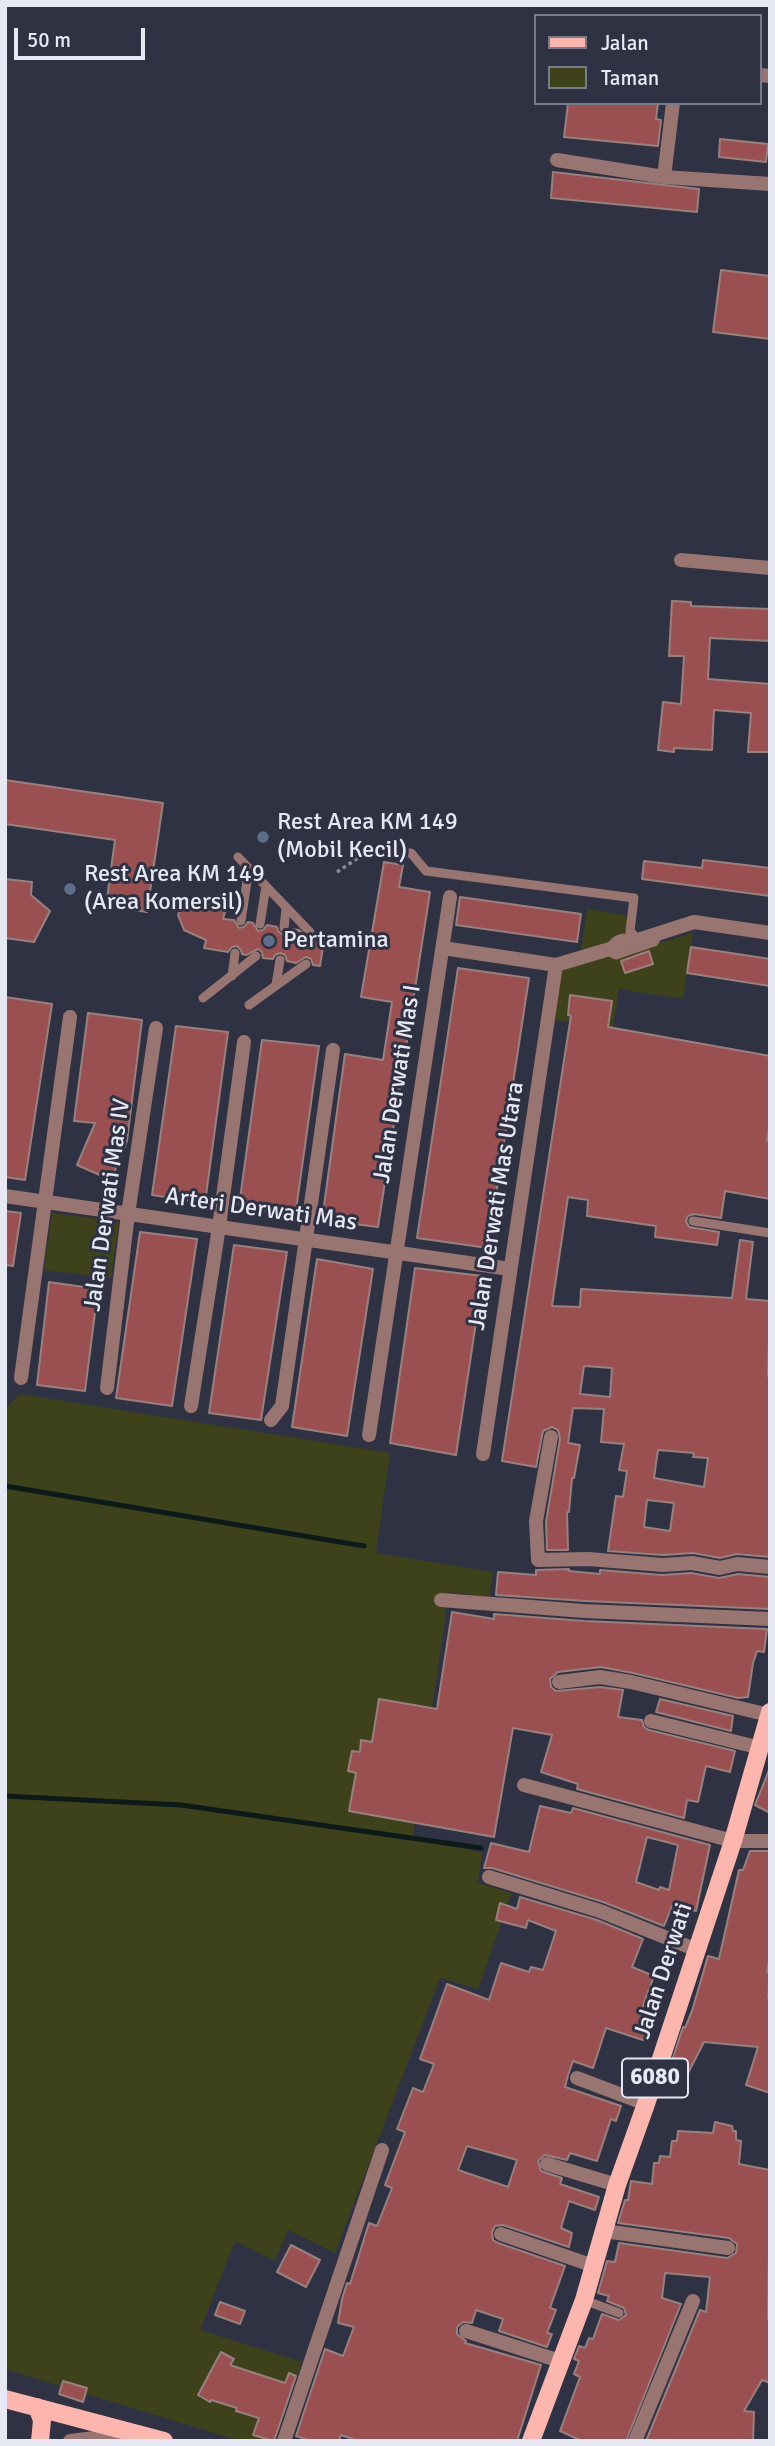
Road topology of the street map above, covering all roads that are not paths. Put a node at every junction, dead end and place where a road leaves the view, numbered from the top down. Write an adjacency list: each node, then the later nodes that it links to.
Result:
1 (673, 105): 3 (street)
2 (557, 160): 3 (street)
3 (664, 177): 4 (street)
4 (770, 184)
5 (681, 560): 6 (street)
6 (770, 568)
7 (406, 853): 19 (lane)
8 (238, 857): 9 (lane)
9 (249, 868): 10 (lane); 13 (lane)
10 (266, 886): 12 (lane); 14 (lane)
11 (450, 897): 20 (street, Jalan Derwati Mas I)
12 (286, 908): 15 (lane); 16 (lane)
13 (240, 921)
14 (260, 924)
15 (284, 928)
16 (310, 932)
17 (770, 933): 18 (street)
18 (659, 934): 19 (street); 21 (lane)
19 (636, 941): 21 (street)
20 (443, 948): 26 (street); 42 (street, Jalan Derwati Mas I)
21 (609, 949): 26 (street)
22 (235, 953): 27 (lane)
23 (256, 956): 27 (lane)
24 (279, 960): 28 (lane)
25 (306, 964): 28 (lane)
26 (556, 965): 43 (street, Jalan Derwati Mas Utara)
27 (232, 976): 29 (lane)
28 (276, 985): 30 (lane)
29 (203, 998)
30 (248, 1005)
31 (70, 1017): 36 (street)
32 (156, 1028): 37 (street, Jalan Derwati Mas IV)
33 (244, 1042): 39 (street)
34 (333, 1050): 41 (street)
35 (5, 1196): 36 (street, Arteri Derwati Mas)
36 (45, 1202): 37 (street, Arteri Derwati Mas); 44 (street)
37 (128, 1214): 39 (street, Arteri Derwati Mas); 45 (street, Jalan Derwati Mas IV)
38 (694, 1221): 40 (lane)
39 (219, 1227): 41 (street, Arteri Derwati Mas); 46 (street)
40 (770, 1233)
41 (306, 1240): 42 (street, Arteri Derwati Mas); 47 (street)
42 (395, 1253): 43 (street, Arteri Derwati Mas); 48 (street, Jalan Derwati Mas I)
43 (510, 1269): 50 (street, Jalan Derwati Mas Utara)
44 (21, 1378)
45 (107, 1388)
46 (191, 1406)
47 (271, 1420)
48 (369, 1435)
49 (551, 1437): 51 (street)
50 (483, 1454)
51 (770, 1567)
52 (440, 1600): 53 (street)
53 (770, 1619)
54 (559, 1682): 55 (street)
55 (769, 1714): 57 (main road, Jalan Derwati / 6080)
56 (651, 1721): 57 (street)
57 (761, 1748): 60 (main road, Jalan Derwati / 6080)
58 (524, 1785): 60 (street)
59 (770, 1841): 60 (street)
60 (733, 1842): 62 (main road, Jalan Derwati / 6080)
61 (489, 1877): 62 (street)
62 (697, 1950): 64 (main road, Jalan Derwati / 6080)
63 (577, 2078): 64 (street)
64 (646, 2104): 67 (main road, Jalan Derwati / 6080)
65 (382, 2150): 83 (street)
66 (547, 2164): 67 (street)
67 (617, 2185): 68 (main road, Jalan Derwati / 6080)
68 (604, 2231): 70 (street); 71 (main road, Jalan Derwati / 6080)
69 (501, 2234): 71 (street)
70 (728, 2248)
71 (594, 2266): 72 (main road, Jalan Derwati / 6080)
72 (584, 2300): 74 (lane); 76 (main road, Jalan Derwati / 6080)
73 (693, 2301): 85 (street)
74 (619, 2313)
75 (466, 2331): 76 (street)
76 (560, 2361): 84 (main road, Jalan Derwati / 6080)
77 (5, 2399): 78 (main road)
78 (37, 2407): 79 (main road); 80 (main road)
79 (136, 2433): 81 (street); 82 (main road)
80 (40, 2441)
81 (70, 2441)
82 (164, 2441)
83 (284, 2441)
84 (531, 2441)
85 (635, 2441)

